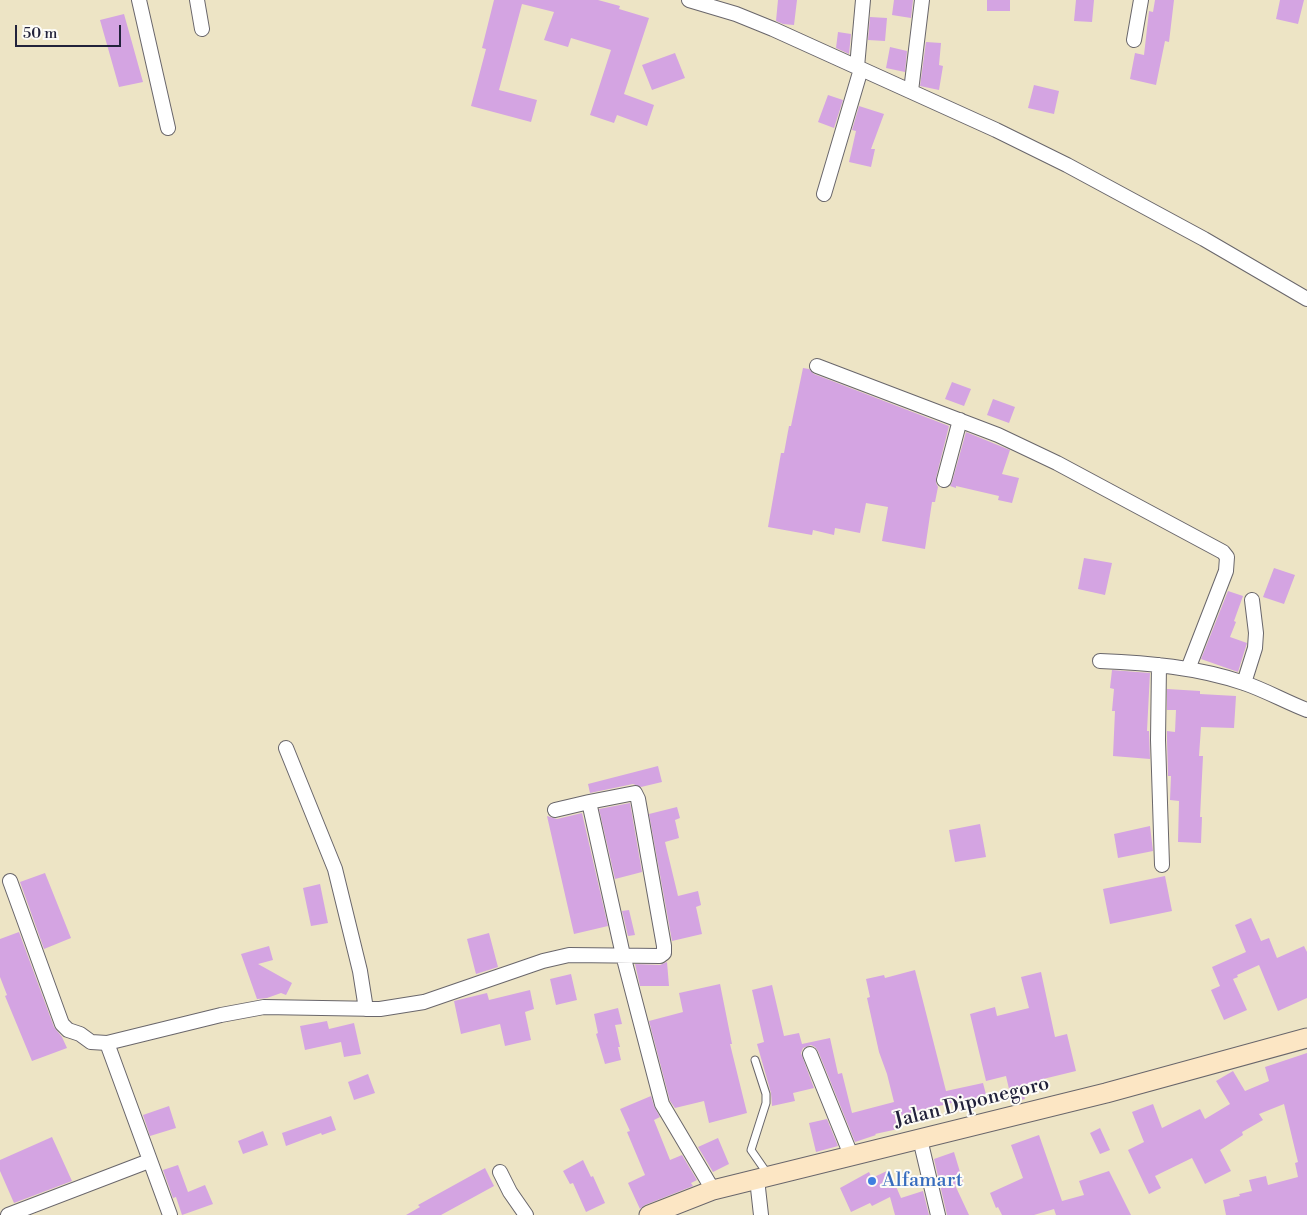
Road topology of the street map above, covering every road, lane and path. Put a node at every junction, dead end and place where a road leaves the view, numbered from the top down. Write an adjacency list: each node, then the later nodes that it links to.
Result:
1 (139, 0): 11 (street)
2 (196, 0): 7 (street)
3 (689, 0): 9 (street)
4 (863, 0): 9 (street)
5 (922, 0): 10 (street)
6 (1141, 0): 8 (street)
7 (202, 29)
8 (1134, 40)
9 (859, 68): 10 (street); 12 (street)
10 (911, 91): 13 (street)
11 (168, 128)
12 (824, 194)
13 (1307, 299)
14 (817, 366): 15 (street)
15 (960, 420): 16 (street); 20 (street)
16 (944, 480)
17 (1252, 600): 21 (street)
18 (1100, 662): 19 (street)
19 (1159, 665): 20 (street); 26 (street)
20 (1188, 669): 21 (street)
21 (1244, 683): 22 (street)
22 (1307, 710)
23 (286, 748): 29 (street)
24 (589, 802): 25 (street); 28 (street); 28 (street)
25 (555, 810)
26 (1162, 865)
27 (10, 881): 31 (street)
28 (623, 954): 29 (street); 39 (street)
29 (366, 1009): 31 (street)
30 (1307, 1038): 34 (street, Jalan Diponegoro)
31 (107, 1043): 36 (street)
32 (810, 1054): 35 (street)
33 (755, 1060): 38 (lane)
34 (920, 1139): 35 (street, Jalan Diponegoro); 45 (street)
35 (851, 1155): 38 (street, Jalan Diponegoro)
36 (150, 1161): 40 (street); 41 (street)
37 (500, 1172): 42 (street)
38 (763, 1177): 39 (street, Jalan Diponegoro); 44 (street)
39 (713, 1190): 43 (street, Jalan Diponegoro)
40 (8, 1215)
41 (170, 1215)
42 (526, 1215)
43 (649, 1215)
44 (761, 1215)
45 (938, 1215)

